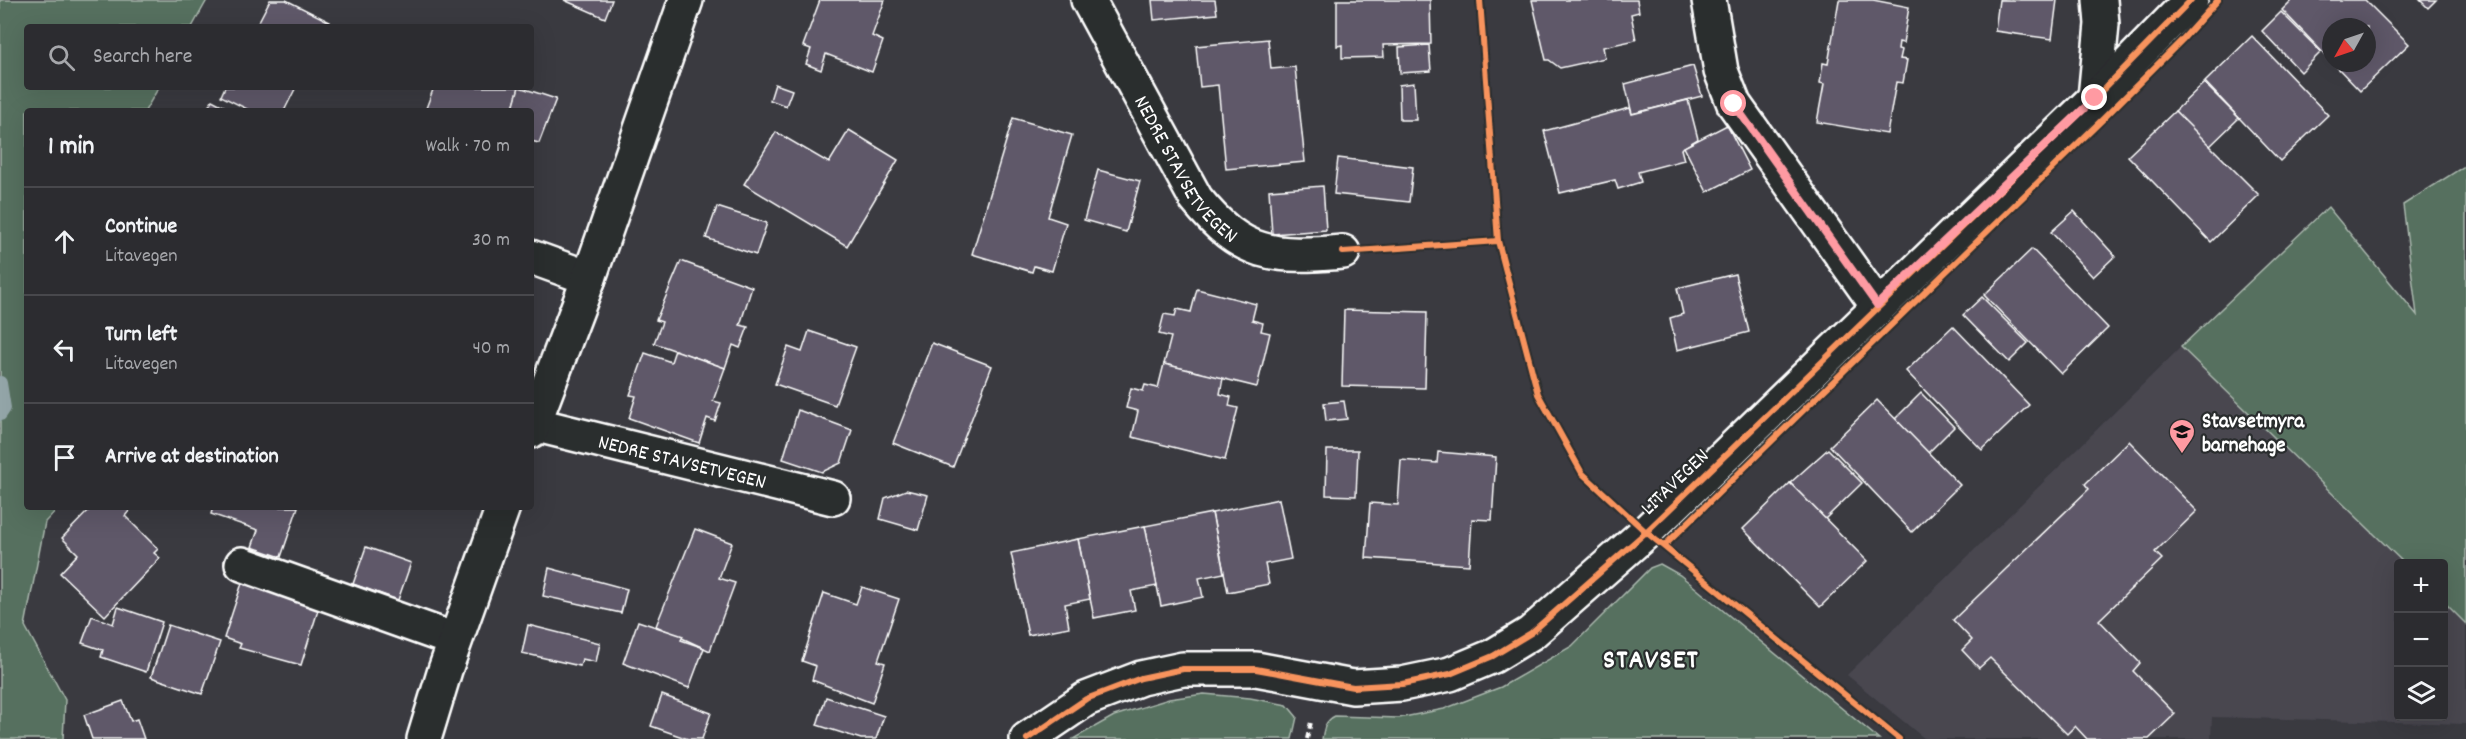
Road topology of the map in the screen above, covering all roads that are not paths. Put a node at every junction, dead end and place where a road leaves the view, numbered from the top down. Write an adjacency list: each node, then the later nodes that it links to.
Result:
1 (686, 0): 9 (street, NEDRE STAVSETVEGEN)
2 (1088, 0): 7 (street, NEDRE STAVSETVEGEN)
3 (1709, 0): 10 (street)
4 (2100, 0): 6 (street)
5 (2191, 0): 6 (street, LITAVEGEN)
6 (2095, 98): 10 (street, LITAVEGEN)
7 (1343, 252)
8 (534, 258): 9 (street)
9 (589, 278): 11 (street, NEDRE STAVSETVEGEN)
10 (1877, 305): 18 (street, LITAVEGEN)
11 (534, 422)
12 (534, 427): 13 (street, NEDRE STAVSETVEGEN)
13 (833, 498)
14 (502, 510): 16 (street)
15 (242, 564): 16 (street)
16 (455, 640): 17 (street)
17 (424, 739)
18 (1027, 739)

